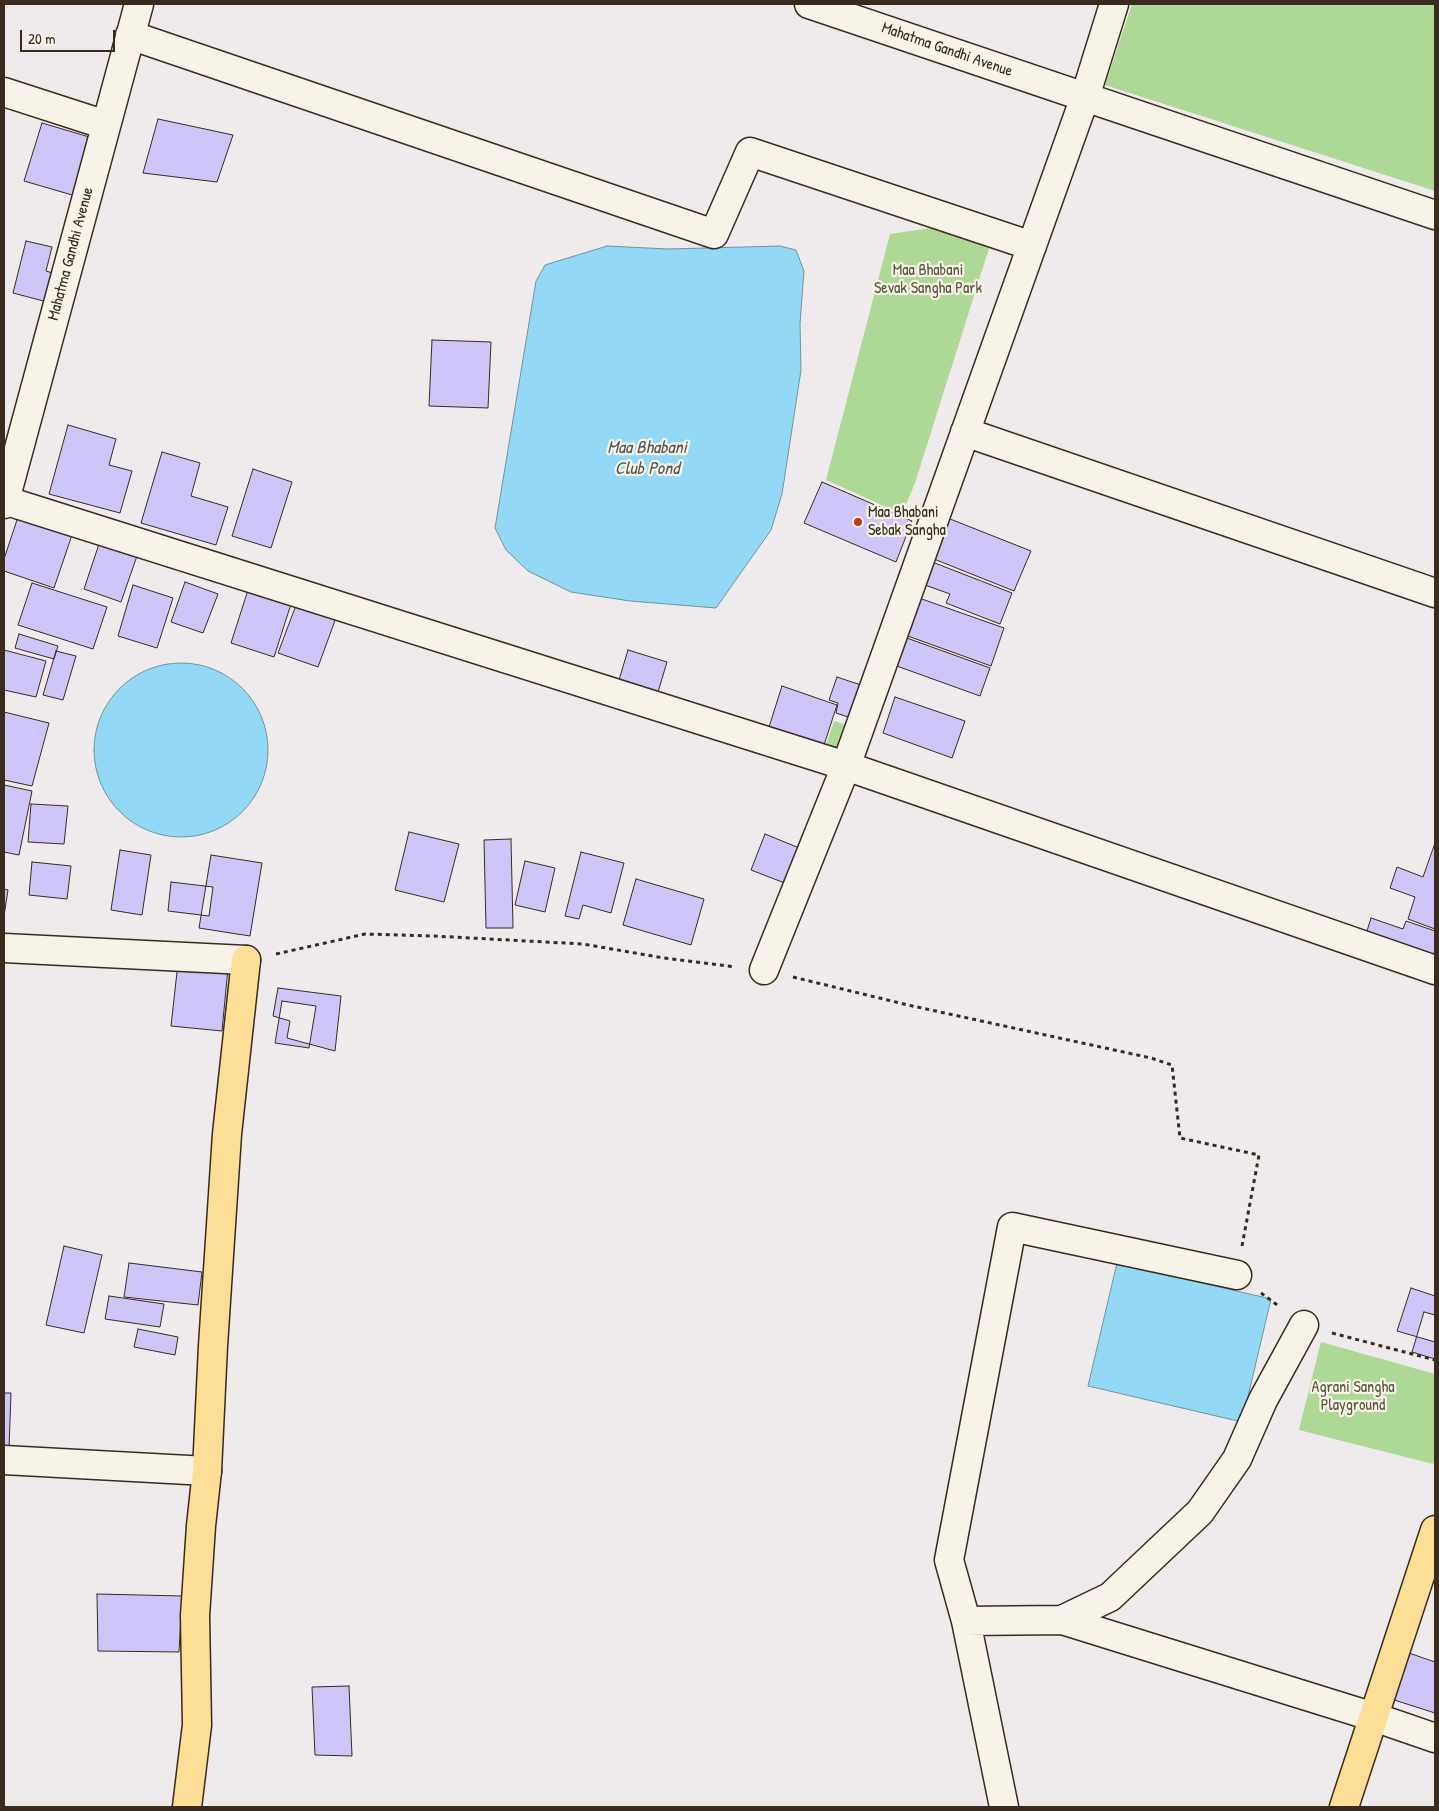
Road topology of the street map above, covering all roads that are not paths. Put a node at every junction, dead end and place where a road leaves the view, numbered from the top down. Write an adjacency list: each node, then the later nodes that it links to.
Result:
1 (139, 4): 4 (street, Mahatma Gandhi Avenue)
2 (809, 4): 6 (street, Mahatma Gandhi Avenue)
3 (1114, 4): 6 (street)
4 (130, 35): 7 (street, Mahatma Gandhi Avenue); 9 (street)
5 (4, 92): 7 (street)
6 (1085, 97): 8 (street, Mahatma Gandhi Avenue); 9 (street)
7 (106, 125): 11 (street, Mahatma Gandhi Avenue)
8 (1435, 215)
9 (1032, 246): 10 (street)
10 (965, 432): 12 (street); 13 (street)
11 (4, 501): 13 (street)
12 (1435, 593)
13 (846, 766): 16 (street); 17 (street)
14 (4, 948): 15 (street)
15 (246, 960): 21 (main road)
16 (764, 970)
17 (1435, 970)
18 (1237, 1275): 24 (street)
19 (1304, 1325): 23 (street)
20 (4, 1460): 21 (street)
21 (207, 1471): 27 (main road)
22 (1435, 1530): 25 (main road)
23 (1062, 1620): 24 (street); 25 (street)
24 (966, 1621): 28 (street)
25 (1374, 1717): 26 (street); 29 (main road)
26 (1435, 1738)
27 (187, 1807)
28 (1004, 1807)
29 (1344, 1807)

